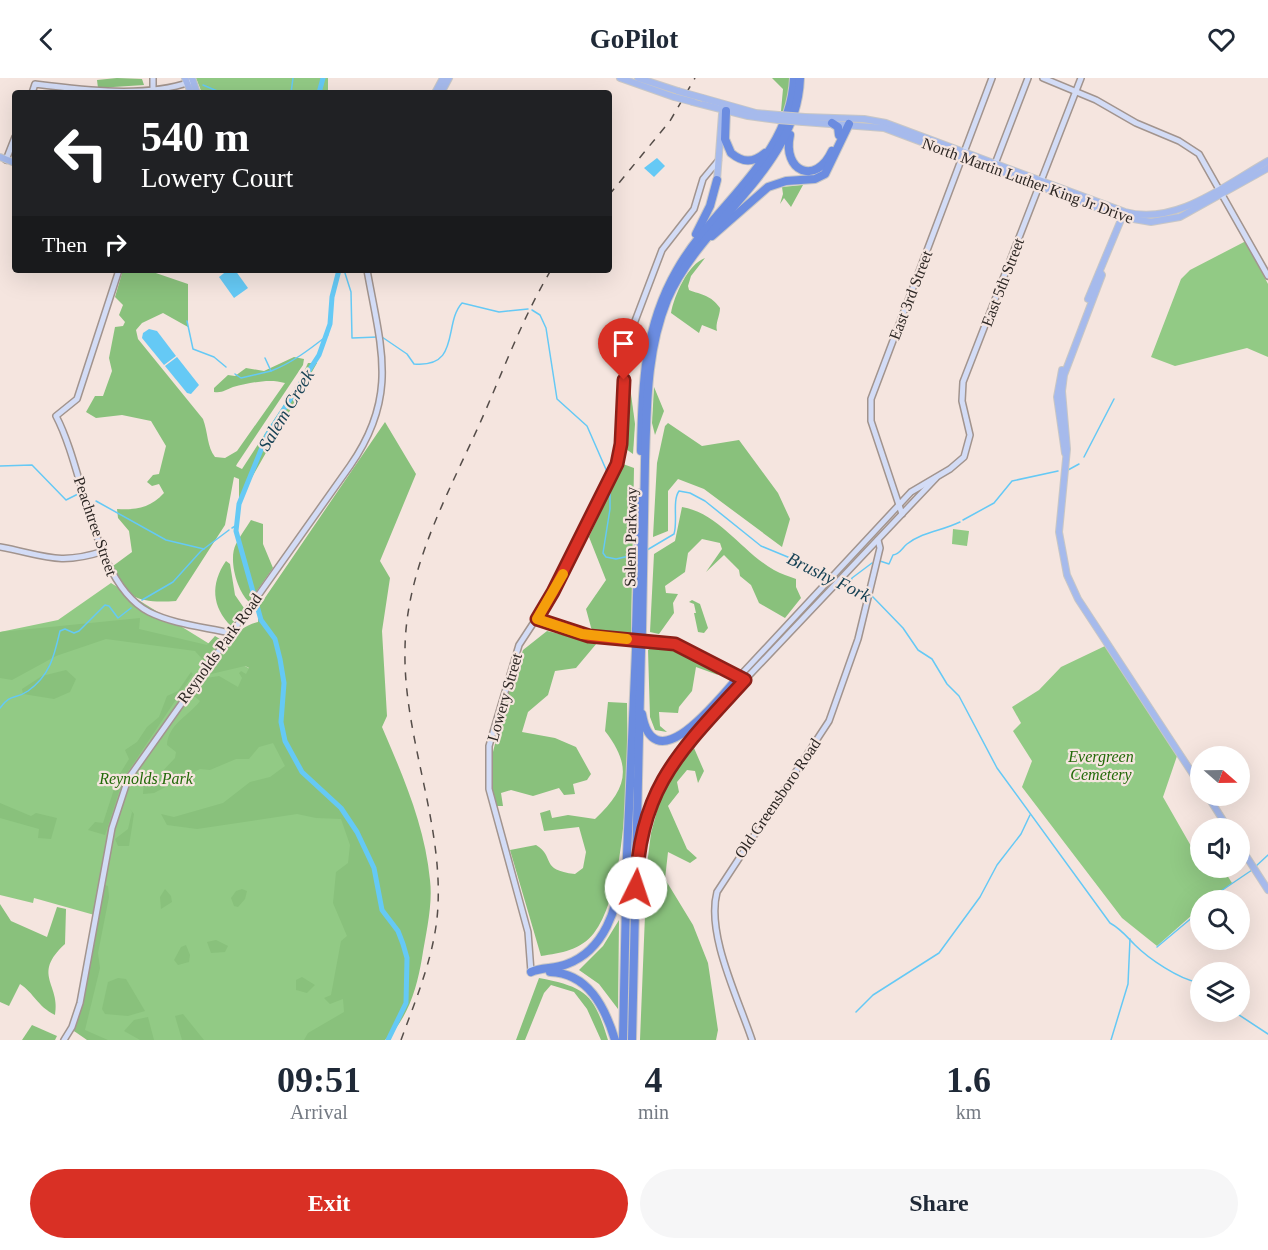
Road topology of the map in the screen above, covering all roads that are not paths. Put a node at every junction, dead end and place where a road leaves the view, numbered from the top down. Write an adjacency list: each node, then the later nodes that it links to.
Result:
1 (153, 78): 11 (street)
2 (620, 78): 14 (main road)
3 (638, 78): 14 (main road)
4 (794, 78): 22 (highway, Salem Parkway)
5 (800, 78): 19 (highway, Salem Parkway)
6 (992, 78): 23 (street, East 3rd Street)
7 (1028, 78): 27 (street)
8 (1043, 78): 13 (street)
9 (1081, 78): 13 (street, East 5th Street)
10 (189, 80): 11 (street)
11 (153, 89): 12 (street)
12 (33, 90)
13 (1076, 91): 31 (street, East 5th Street); 32 (street)
14 (676, 94): 15 (main road, bridge); 15 (main road, bridge)
15 (724, 109): 16 (main road, bridge); 22 (highway); 24 (main road)
16 (804, 119): 17 (main road); 18 (main road)
17 (848, 122): 18 (main road); 20 (highway); 23 (main road, North Martin Luther King Jr Drive); 34 (highway)
18 (832, 123): 20 (highway)
19 (792, 124): 20 (highway); 34 (highway, Salem Parkway)
20 (839, 135)
21 (12, 142): 25 (street)
22 (773, 146): 35 (highway, Salem Parkway)
23 (963, 155): 27 (main road, North Martin Luther King Jr Drive); 31 (main road, North Martin Luther King Jr Drive); 44 (street, East 3rd Street)
24 (719, 157): 29 (street, Lowery Street); 30 (main road)
25 (3, 158)
26 (1268, 161): 32 (main road, North Martin Luther King Jr Drive)
27 (995, 164): 31 (main road, North Martin Luther King Jr Drive)
28 (1268, 168): 32 (main road, North Martin Luther King Jr Drive)
29 (706, 175): 30 (street); 51 (street, Lowery Street)
30 (717, 180): 35 (highway)
31 (1040, 184): 33 (main road, North Martin Luther King Jr Drive); 43 (street, East 5th Street)
32 (1221, 191): 33 (main road, North Martin Luther King Jr Drive); 39 (street)
33 (1124, 214): 36 (main road)
34 (688, 261): 46 (highway, Salem Parkway)
35 (678, 267): 46 (highway, Salem Parkway)
36 (1100, 272): 40 (main road); 41 (main road)
37 (118, 273): 50 (street, Peachtree Street)
38 (367, 273): 52 (street, Reynolds Park Road)
39 (1268, 276)
40 (1056, 397): 41 (main road); 42 (main road)
41 (1065, 420): 42 (main road)
42 (1065, 453): 56 (main road)
43 (937, 477): 44 (street, East 5th Street); 45 (street, East 5th Street)
44 (899, 505): 45 (street, East 3rd Street); 47 (street, East 5th Street)
45 (902, 514): 48 (street, East 5th Street)
46 (641, 532): 53 (highway, Salem Parkway, bridge)
47 (872, 534): 48 (street, Old Greensboro Road); 54 (street, East 5th Street)
48 (876, 541): 54 (street, East 5th Street); 67 (street, Old Greensboro Road)
49 (0, 547): 50 (street)
50 (104, 551): 52 (street, Peachtree Street)
51 (537, 619): 54 (street); 62 (street, Lowery Street)
52 (230, 633): 63 (street, Reynolds Park Road)
53 (638, 650): 55 (highway, Salem Parkway); 57 (highway, Salem Parkway)
54 (740, 680): 55 (highway); 59 (highway)
55 (640, 702): 59 (highway, Salem Parkway)
56 (1190, 770)
57 (628, 832): 62 (highway); 65 (highway, Salem Parkway)
58 (1250, 860): 60 (main road)
59 (637, 866): 66 (highway, Salem Parkway)
60 (1266, 881): 61 (main road)
61 (1268, 890)
62 (531, 972): 64 (highway)
63 (64, 1040)
64 (615, 1040)
65 (623, 1040)
66 (632, 1040)
67 (752, 1040)

